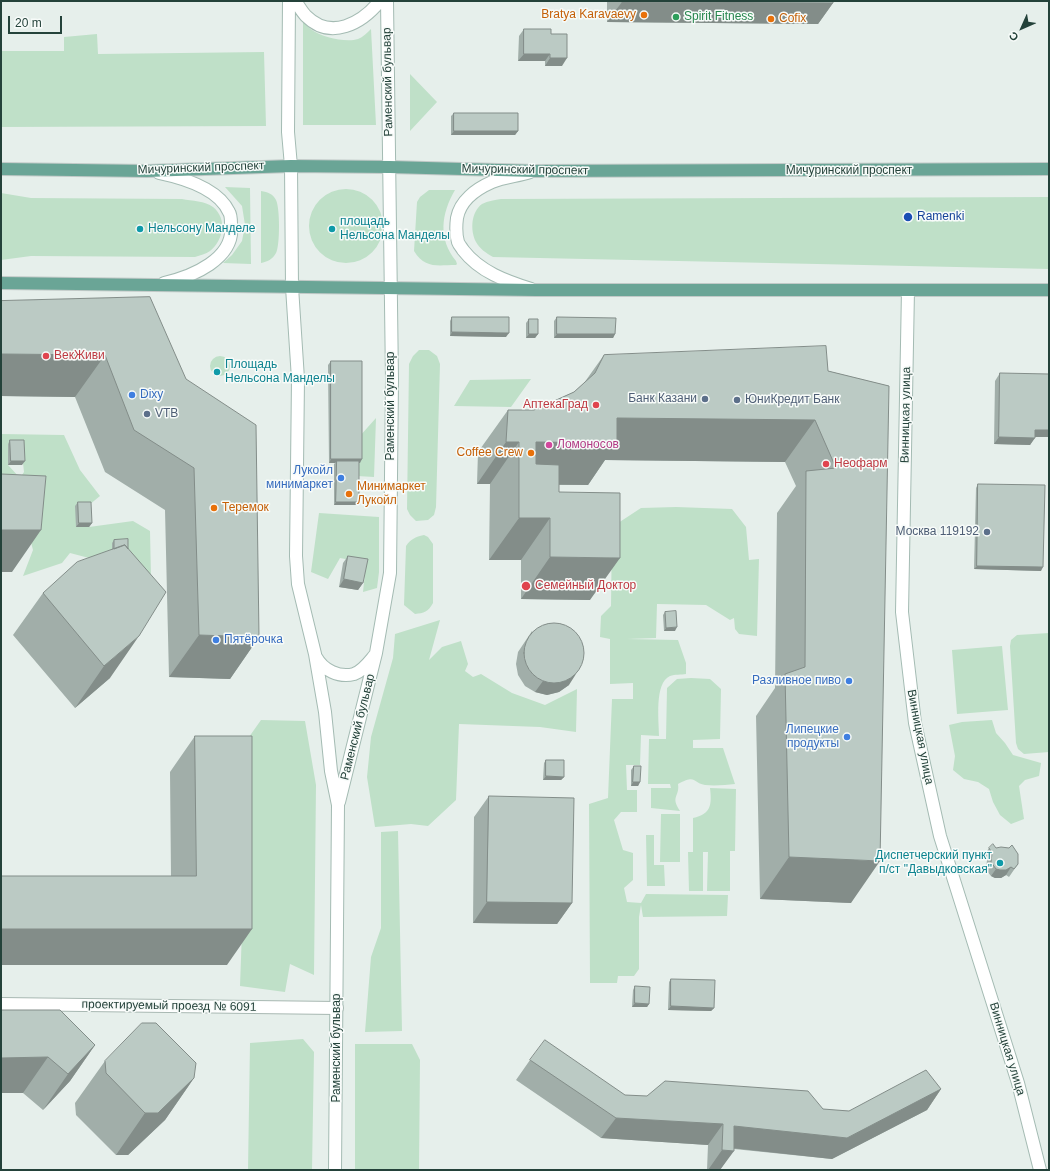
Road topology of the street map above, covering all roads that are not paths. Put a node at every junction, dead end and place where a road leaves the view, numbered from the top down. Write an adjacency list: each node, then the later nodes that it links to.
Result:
1 (289, 1): 5 (street, Раменский бульвар)
2 (295, 1): 3 (street)
3 (380, 1)
4 (387, 1): 6 (street, Раменский бульвар)
5 (291, 166): 6 (main road, Мичуринский проспект); 9 (main road, Мичуринский проспект); 13 (street, Раменский бульвар)
6 (390, 167): 10 (main road, Мичуринский проспект); 14 (street, Раменский бульвар)
7 (1, 169): 9 (main road, Мичуринский проспект)
8 (1049, 169): 10 (main road, Мичуринский проспект)
9 (148, 171): 12 (street)
10 (535, 171): 15 (street)
11 (1, 283): 12 (main road)
12 (155, 285): 13 (main road)
13 (292, 287): 14 (main road); 19 (street, Раменский бульвар)
14 (391, 288): 15 (main road); 18 (street, Раменский бульвар)
15 (536, 290): 16 (main road)
16 (908, 290): 17 (main road); 24 (street, Винницкая улица)
17 (1049, 290)
18 (376, 653): 19 (street); 20 (street, Раменский бульвар)
19 (315, 654): 20 (street, Раменский бульвар)
20 (338, 805): 22 (street, Раменский бульвар)
21 (1, 1004): 22 (street, проектируемый проезд № 6091)
22 (337, 1008): 23 (street, Раменский бульвар)
23 (335, 1170)
24 (1040, 1170)

